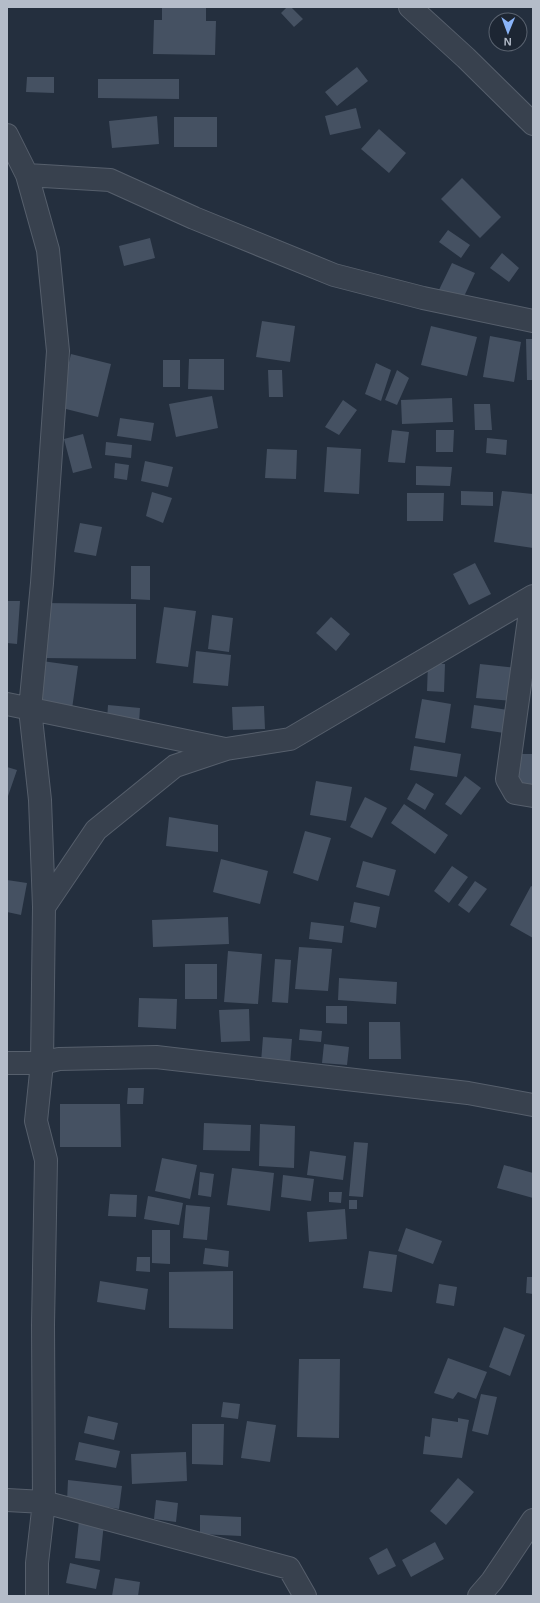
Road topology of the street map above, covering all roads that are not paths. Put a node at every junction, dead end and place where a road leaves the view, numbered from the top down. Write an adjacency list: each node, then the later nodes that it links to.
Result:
1 (410, 7): 2 (street)
2 (533, 124)
3 (7, 135): 4 (street)
4 (27, 175): 5 (street); 8 (street)
5 (533, 321)
6 (533, 597): 9 (street); 10 (street)
7 (7, 704): 8 (street)
8 (30, 710): 9 (street); 11 (street)
9 (226, 749): 11 (street)
10 (533, 796)
11 (44, 907): 13 (street)
12 (7, 1063): 13 (street)
13 (42, 1063): 14 (street); 16 (street)
14 (533, 1105)
15 (7, 1500): 16 (street)
16 (44, 1502): 18 (street); 19 (street)
17 (533, 1520): 20 (street)
18 (37, 1596)
19 (305, 1596)
20 (480, 1596)

